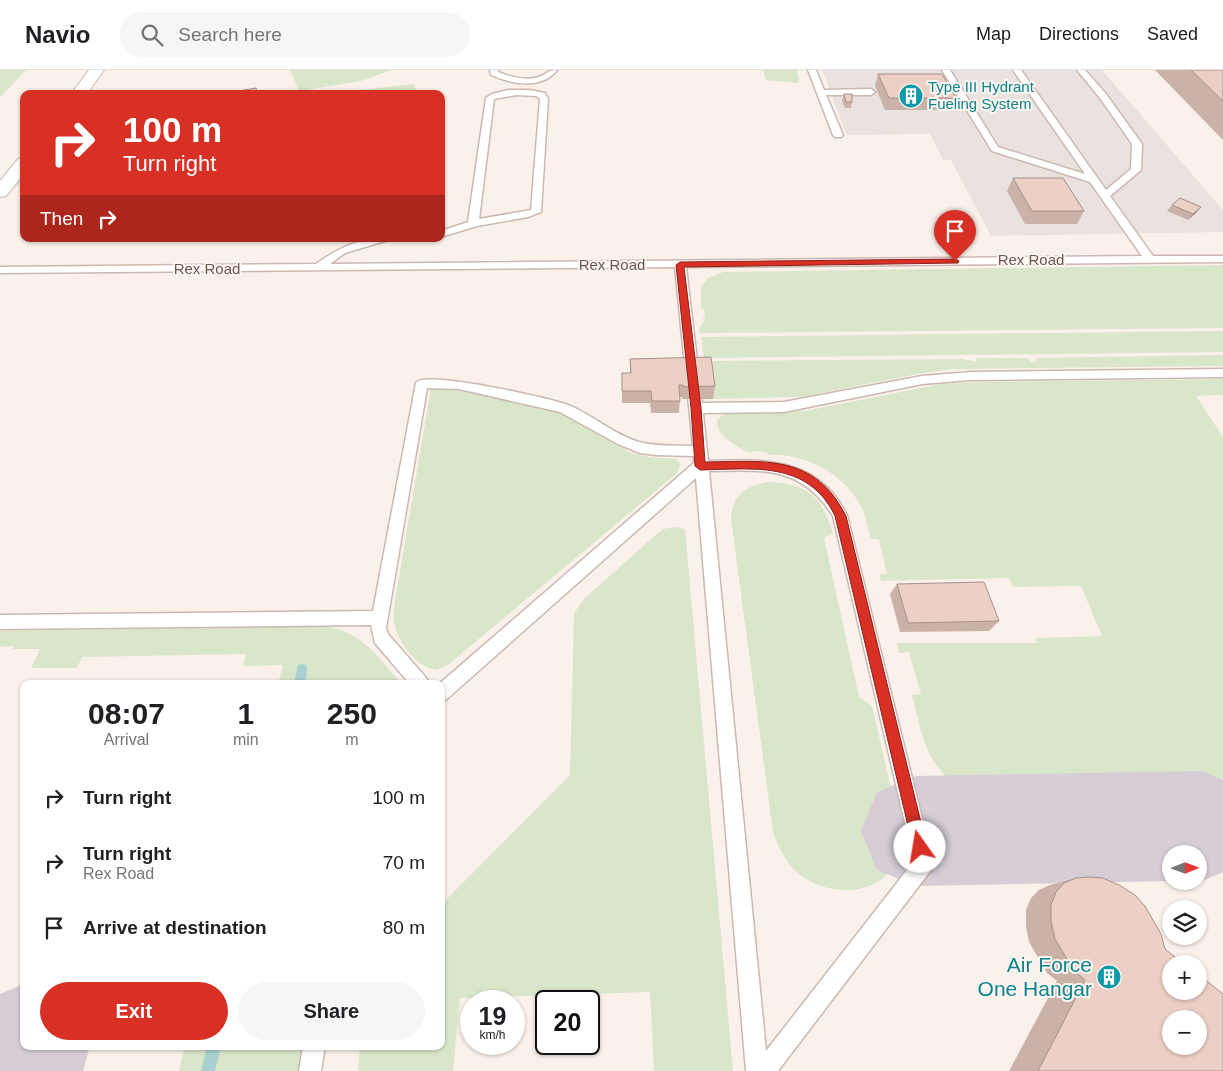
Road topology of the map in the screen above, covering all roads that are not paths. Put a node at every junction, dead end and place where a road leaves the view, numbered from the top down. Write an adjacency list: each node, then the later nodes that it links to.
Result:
1 (97, 70): 8 (street)
2 (494, 70): 3 (lane)
3 (553, 70)
4 (812, 70): 10 (lane)
5 (946, 70): 13 (lane)
6 (1017, 70): 13 (lane)
7 (1081, 70): 15 (lane)
8 (82, 90)
9 (871, 92): 10 (lane)
10 (822, 93): 11 (lane)
11 (838, 135)
12 (20, 168): 14 (street)
13 (1095, 180): 15 (lane)
14 (0, 192)
15 (1105, 195): 20 (lane)
16 (473, 224): 16 (lane); 17 (lane)
17 (445, 234)
18 (370, 242): 22 (lane)
19 (1223, 259): 20 (lane, Rex Road)
20 (1149, 260): 21 (lane, Rex Road)
21 (680, 265): 22 (lane, Rex Road); 25 (lane)
22 (317, 268): 23 (lane, Rex Road)
23 (0, 270)
24 (1223, 374): 25 (lane)
25 (696, 408): 26 (lane)
26 (699, 459): 27 (lane); 30 (lane); 33 (lane); 34 (lane)
27 (379, 618): 28 (lane); 29 (lane)
28 (0, 622)
29 (418, 680)
30 (445, 689)
31 (313, 1050): 32 (lane)
32 (310, 1071)
33 (757, 1071)
34 (764, 1071)

